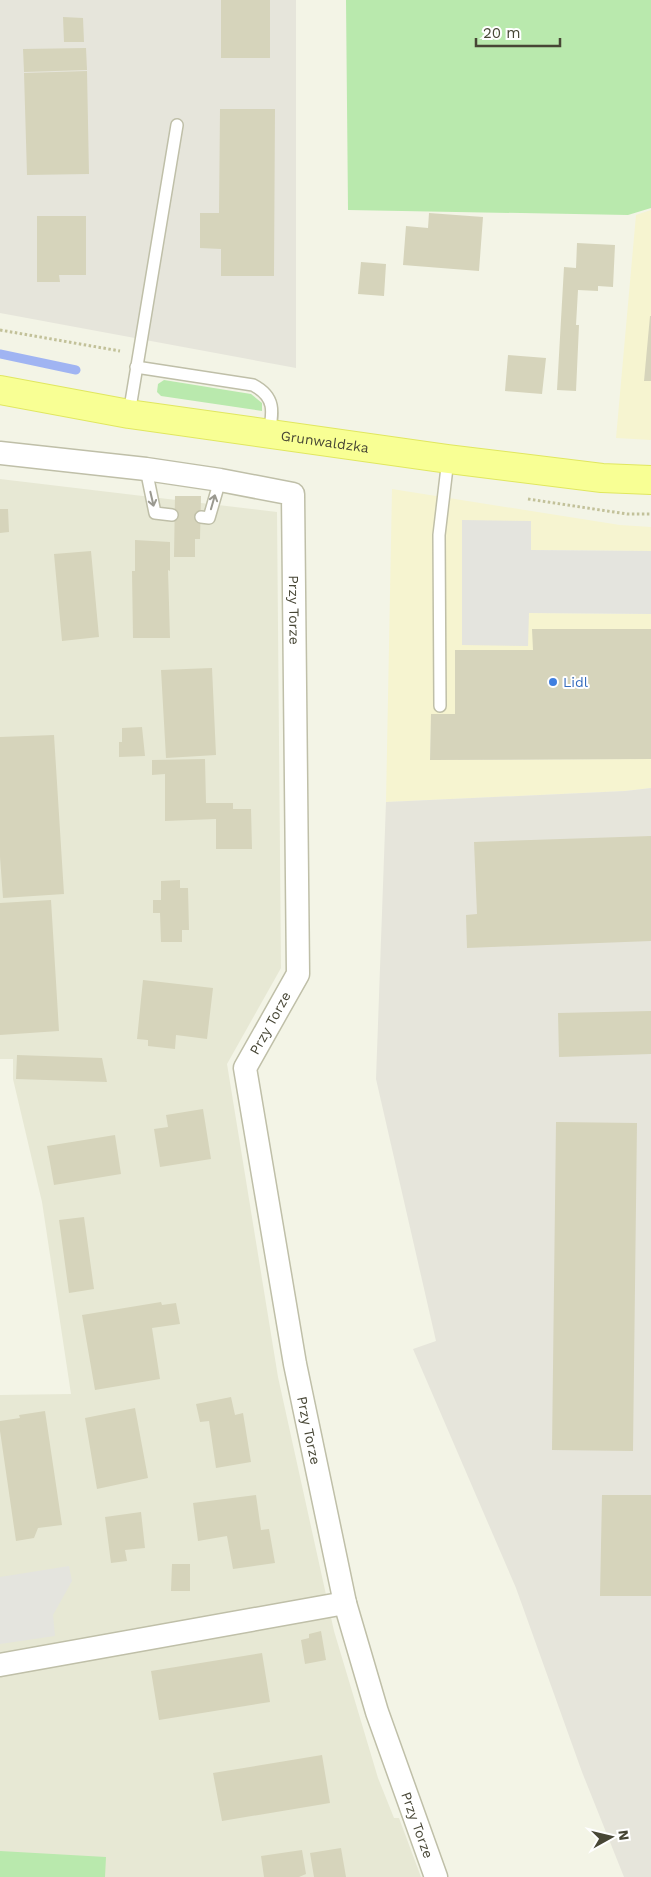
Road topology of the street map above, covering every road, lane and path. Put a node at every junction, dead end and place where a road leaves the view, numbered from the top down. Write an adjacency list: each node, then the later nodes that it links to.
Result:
1 (176, 125): 2 (lane)
2 (136, 367): 4 (lane); 5 (lane)
3 (0, 390): 4 (main road, Grunwaldzka)
4 (129, 414): 5 (main road, Grunwaldzka)
5 (269, 434): 7 (main road, Grunwaldzka)
6 (0, 453): 8 (street)
7 (448, 459): 9 (main road, Grunwaldzka); 13 (lane)
8 (146, 470): 10 (street); 11 (lane, one-way to 11)
9 (646, 476)
10 (220, 480): 12 (lane, one-way to 10); 14 (street, Przy Torze)
11 (172, 515)
12 (201, 517)
13 (440, 706)
14 (345, 1603): 15 (street); 16 (street, Przy Torze)
15 (0, 1665)
16 (436, 1877)

